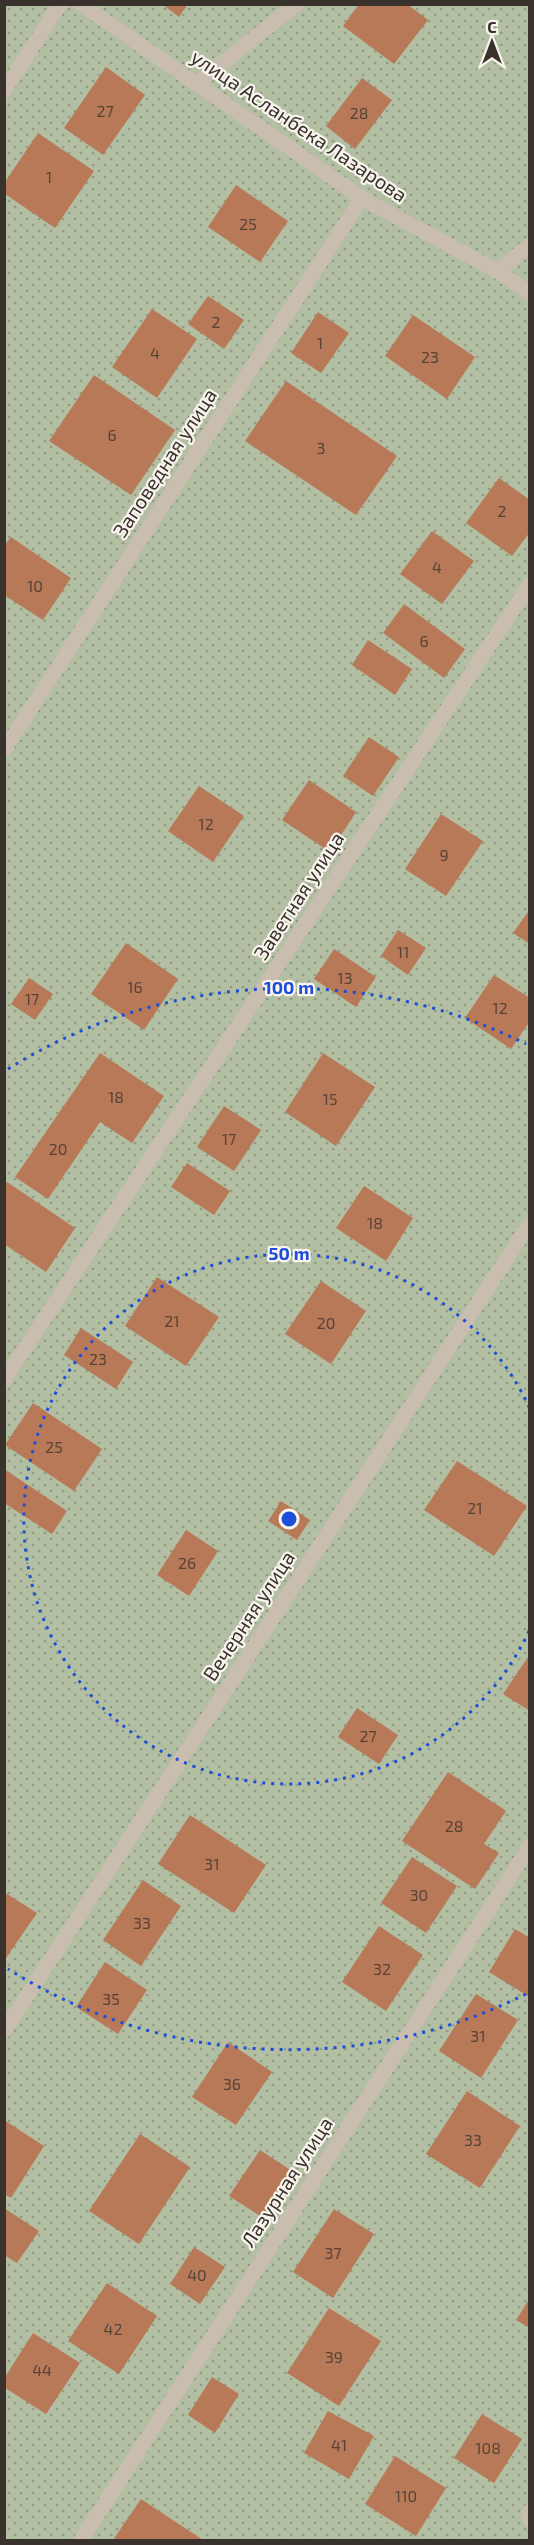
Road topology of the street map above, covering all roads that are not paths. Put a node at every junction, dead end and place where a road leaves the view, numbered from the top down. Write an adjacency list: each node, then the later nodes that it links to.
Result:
1 (60, 4): 5 (street)
2 (81, 4): 4 (street, улица Асланбека Лазарова)
3 (297, 4): 4 (street)
4 (196, 84): 6 (street, улица Асланбека Лазарова)
5 (4, 91)
6 (362, 198): 8 (street, улица Асланбека Лазарова); 11 (street, Заповедная улица)
7 (530, 245): 8 (street)
8 (497, 271): 9 (street, улица Асланбека Лазарова)
9 (530, 293)
10 (530, 584): 13 (street, Заветная улица)
11 (4, 750)
12 (530, 1223): 15 (street, Вечерняя улица)
13 (4, 1380)
14 (530, 1846): 18 (street, Лазурная улица)
15 (4, 2031)
16 (530, 2511): 17 (street)
17 (530, 2520)
18 (81, 2541)

